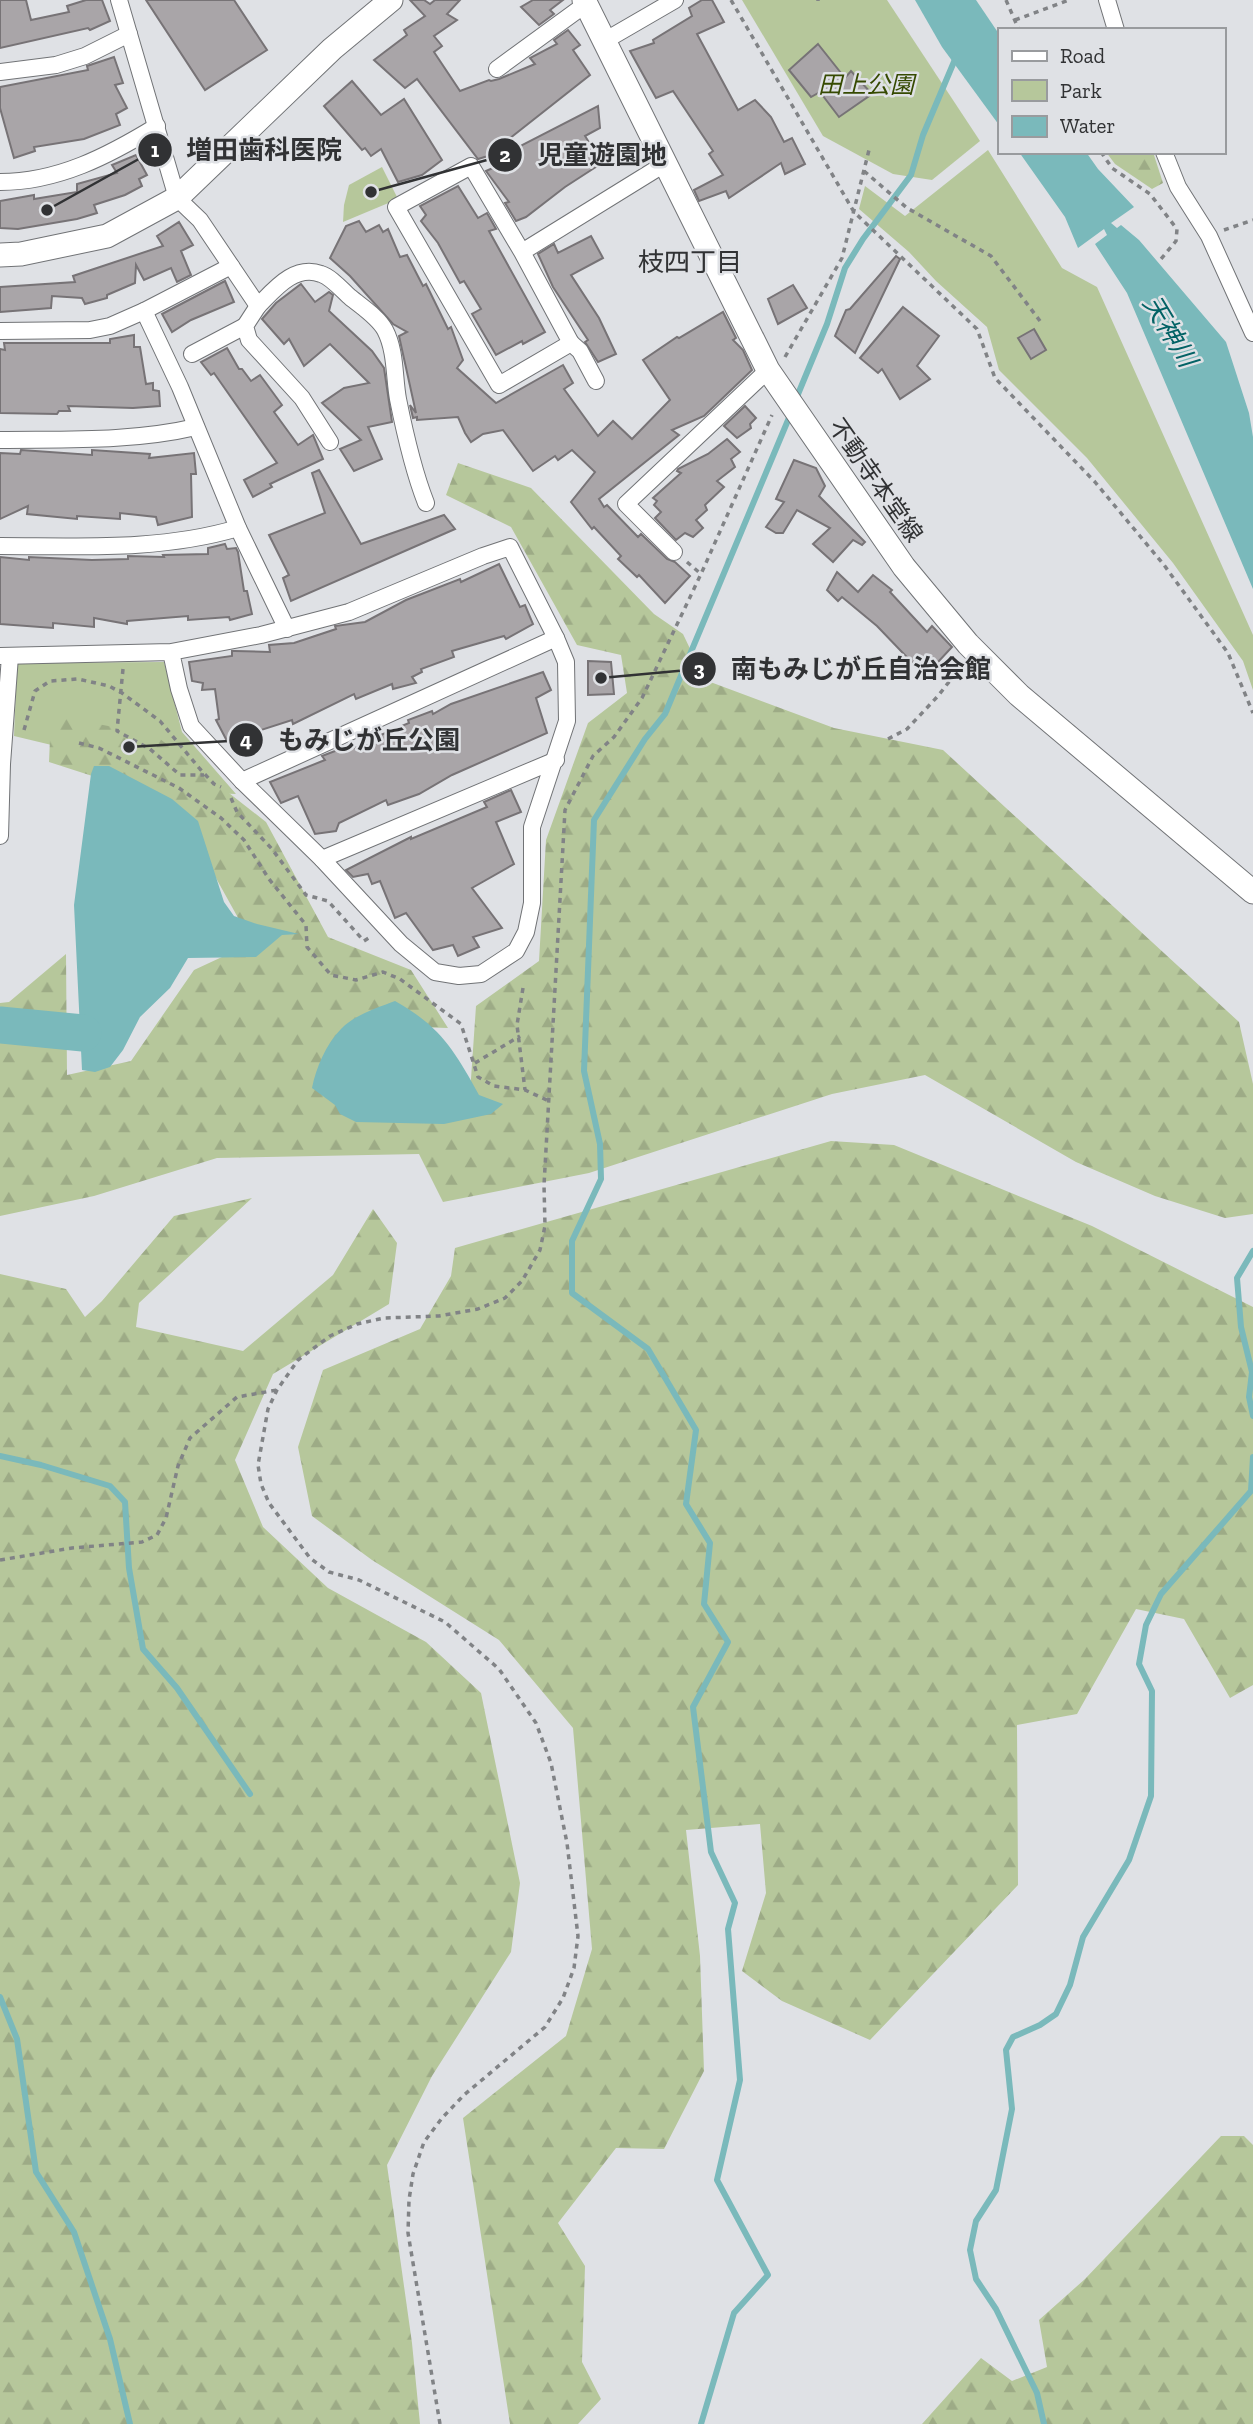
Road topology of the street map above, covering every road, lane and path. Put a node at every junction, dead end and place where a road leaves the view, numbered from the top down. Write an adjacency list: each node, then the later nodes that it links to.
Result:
1 (119, 0): 12 (street)
2 (391, 0): 23 (main road)
3 (676, 0): 13 (street)
4 (731, 0): 24 (path)
5 (1006, 0): 9 (path)
6 (1069, 0): 9 (path)
7 (1107, 0): 11 (street)
8 (585, 2): 13 (main road, 不動寺本堂線); 14 (street)
9 (1015, 20): 10 (path)
10 (1018, 28)
11 (1115, 28)
12 (129, 34): 15 (street); 16 (street)
13 (606, 40): 20 (main road, 不動寺本堂線)
14 (497, 69)
15 (0, 72)
16 (156, 126): 22 (street); 23 (street)
17 (870, 146): 21 (path)
18 (1102, 154): 29 (path)
19 (1165, 154): 26 (street)
20 (666, 163): 27 (street); 39 (main road, 不動寺本堂線)
21 (864, 171): 24 (path); 33 (path)
22 (0, 182)
23 (177, 198): 28 (main road); 30 (street)
24 (854, 212): 39 (path); 55 (path)
25 (1253, 220): 26 (path)
26 (1209, 236): 36 (street)
27 (522, 252): 37 (street); 37 (street)
28 (0, 255)
29 (1161, 259)
30 (231, 266): 31 (street); 32 (street)
31 (258, 306): 34 (street); 44 (street)
32 (144, 311): 35 (street); 41 (street)
33 (1040, 321)
34 (244, 326): 38 (street); 43 (street)
35 (0, 331)
36 (1253, 333)
37 (571, 343): 40 (street)
38 (192, 354)
39 (775, 379): 47 (street); 50 (main road, 不動寺本堂線); 73 (path)
40 (596, 381)
41 (195, 427): 42 (street); 45 (street)
42 (0, 440)
43 (331, 442)
44 (426, 503)
45 (239, 528): 46 (street); 48 (street)
46 (0, 546)
47 (674, 552)
48 (287, 629): 49 (street); 51 (street)
49 (556, 638): 59 (street); 62 (street)
50 (974, 649): 57 (path); 67 (main road, 不動寺本堂線)
51 (171, 652): 52 (street); 62 (street)
52 (124, 653): 53 (street); 54 (path)
53 (5, 656): 56 (street)
54 (122, 693): 56 (path); 61 (path); 61 (path)
55 (1253, 713)
56 (4, 729): 60 (street)
57 (888, 739)
58 (79, 743): 71 (path)
59 (556, 760): 66 (street); 68 (street)
60 (1, 764): 65 (street)
61 (205, 775): 63 (path)
62 (242, 781): 66 (street)
63 (223, 788)
64 (228, 794): 68 (path)
65 (0, 836)
66 (322, 859): 68 (street)
67 (1253, 892)
68 (385, 927)
69 (523, 988): 70 (path)
70 (520, 1036): 71 (path); 72 (path)
71 (475, 1063): 72 (path)
72 (525, 1090): 73 (path)
73 (550, 1101): 74 (path)
74 (276, 1390): 75 (path); 76 (path)
75 (0, 1560)
76 (440, 2424)

